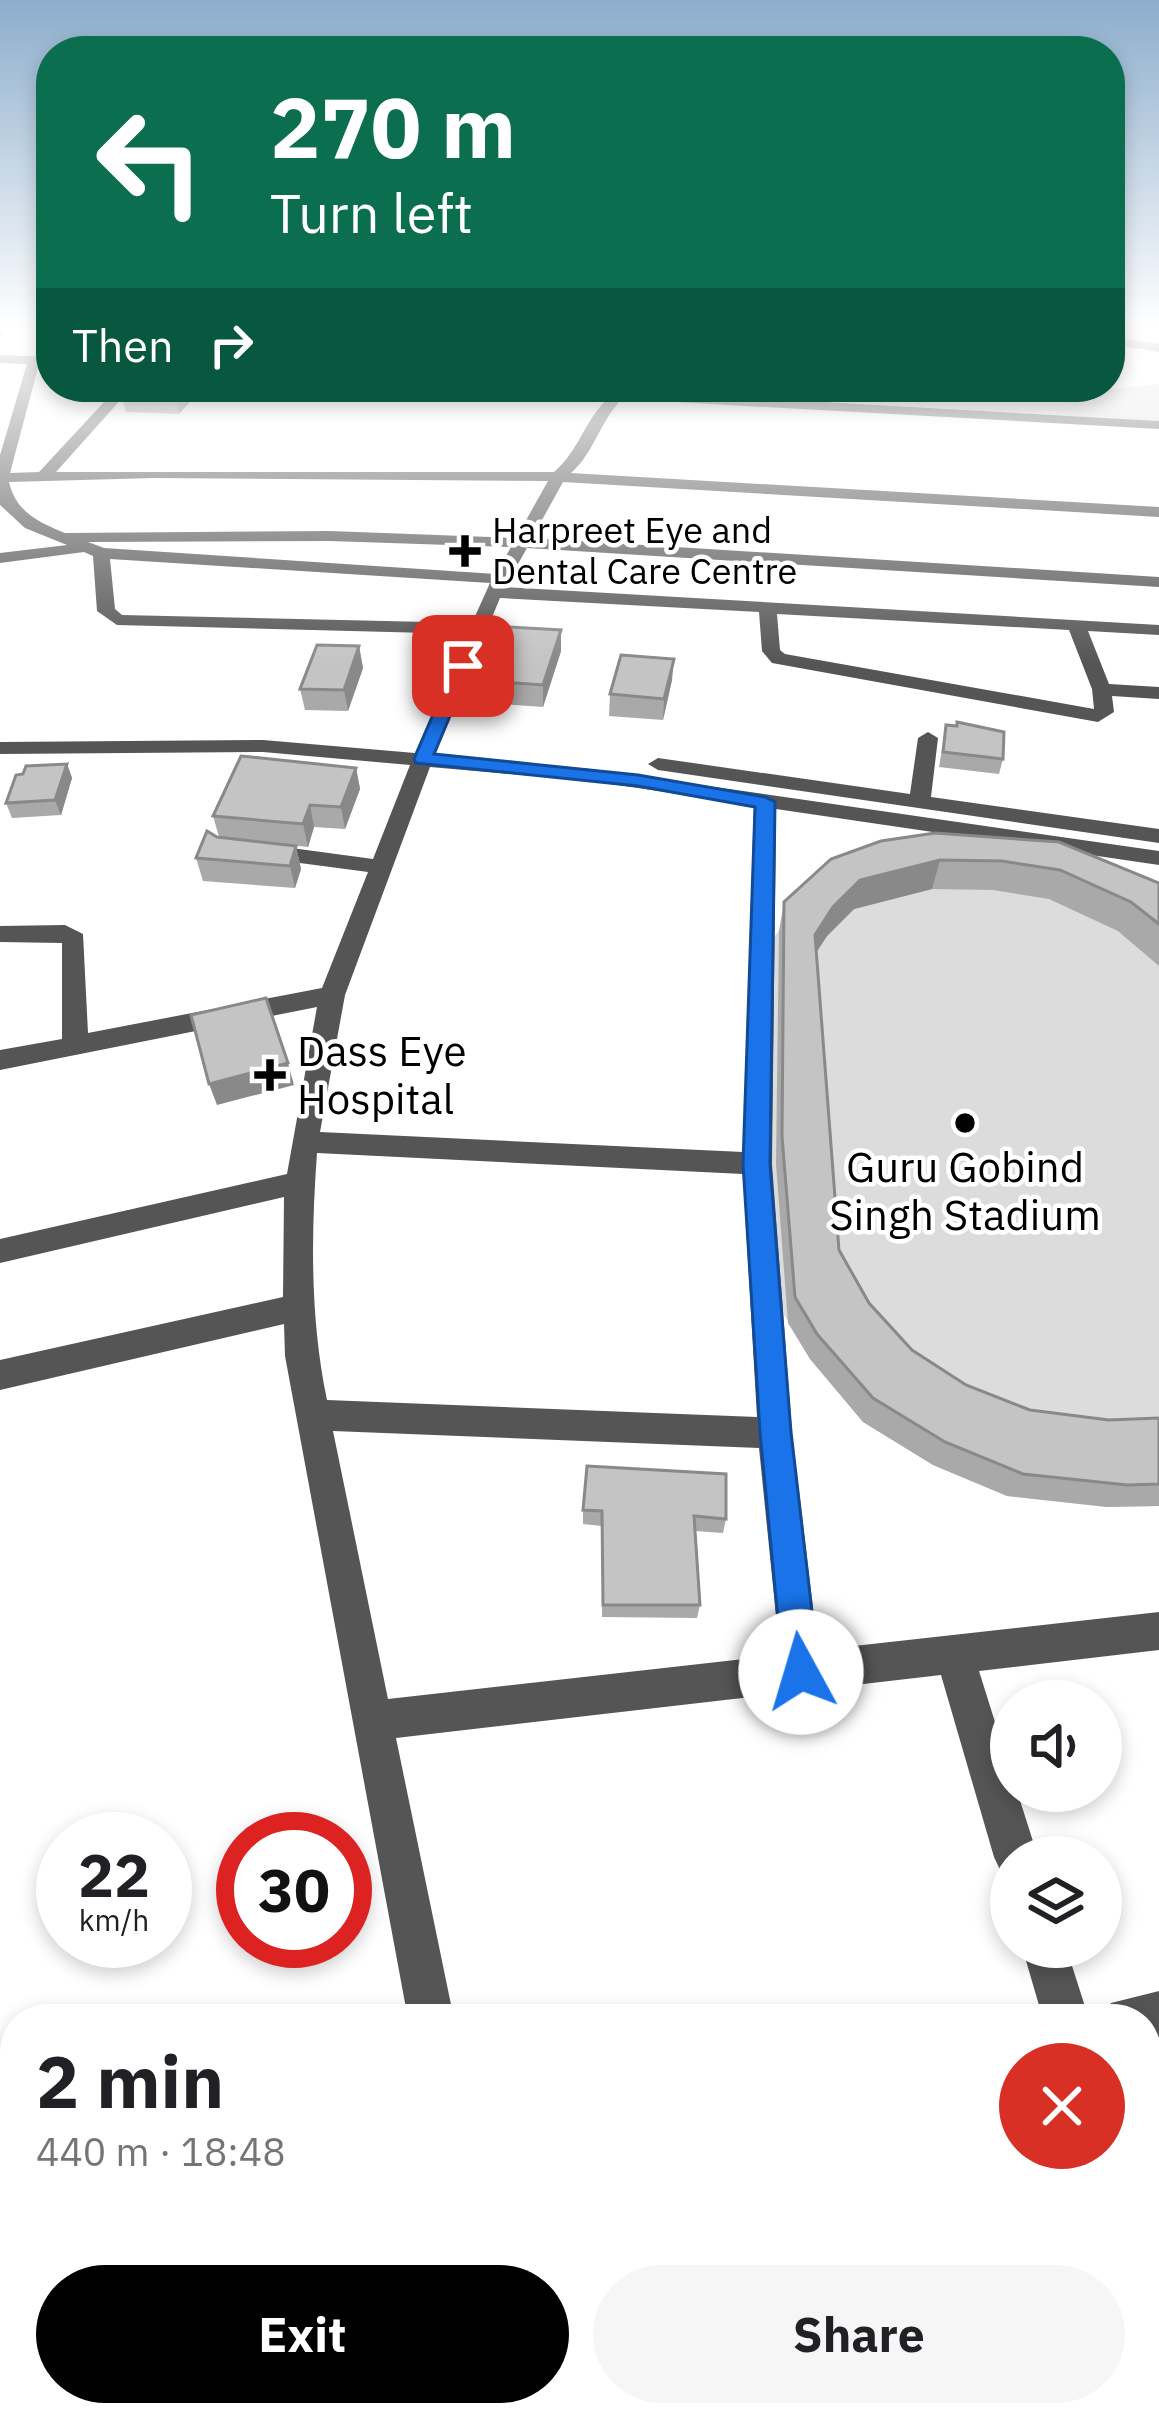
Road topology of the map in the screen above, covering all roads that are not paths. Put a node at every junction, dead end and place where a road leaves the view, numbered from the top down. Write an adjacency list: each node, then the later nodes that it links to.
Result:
1 (12, 438): 6 (street)
2 (78, 438): 4 (street)
3 (586, 438): 5 (street)
4 (43, 477): 5 (street); 6 (street)
5 (558, 477): 7 (street); 9 (street)
6 (1, 478): 8 (street)
7 (1159, 512)
8 (55, 538): 9 (street); 10 (street)
9 (519, 546): 13 (street); 14 (street)
10 (80, 549): 11 (street); 12 (street)
11 (101, 554): 14 (street); 17 (street)
12 (0, 558)
13 (1159, 582)
14 (497, 585): 15 (street); 17 (street)
15 (768, 608): 16 (street); 19 (street)
16 (1076, 625): 18 (street); 19 (street)
17 (478, 629): 24 (street)
18 (1159, 630)
19 (1102, 689): 20 (street)
20 (1159, 693)
21 (0, 727): 24 (street)
22 (928, 738): 25 (street)
23 (0, 748): 24 (street)
24 (427, 750): 25 (street); 26 (street); 30 (street)
25 (920, 800): 27 (street)
26 (765, 802): 29 (street); 36 (street)
27 (1159, 836)
28 (241, 850): 30 (street)
29 (1159, 858)
30 (381, 867): 32 (street)
31 (0, 934): 33 (street)
32 (332, 995): 33 (street); 35 (street)
33 (75, 1045): 34 (street)
34 (0, 1060)
35 (304, 1142): 36 (street); 37 (street)
36 (757, 1164): 42 (street)
37 (300, 1183): 38 (street); 39 (street)
38 (0, 1251)
39 (299, 1307): 40 (street); 41 (street)
40 (0, 1375)
41 (316, 1415): 42 (street); 46 (street)
42 (775, 1432): 45 (street)
43 (1159, 1631): 44 (street)
44 (953, 1654): 45 (street); 47 (street)
45 (801, 1672): 46 (street)
46 (370, 1721): 49 (street)
47 (1009, 1836)
48 (1050, 1968): 50 (street)
49 (428, 2004)
50 (1061, 2004)

